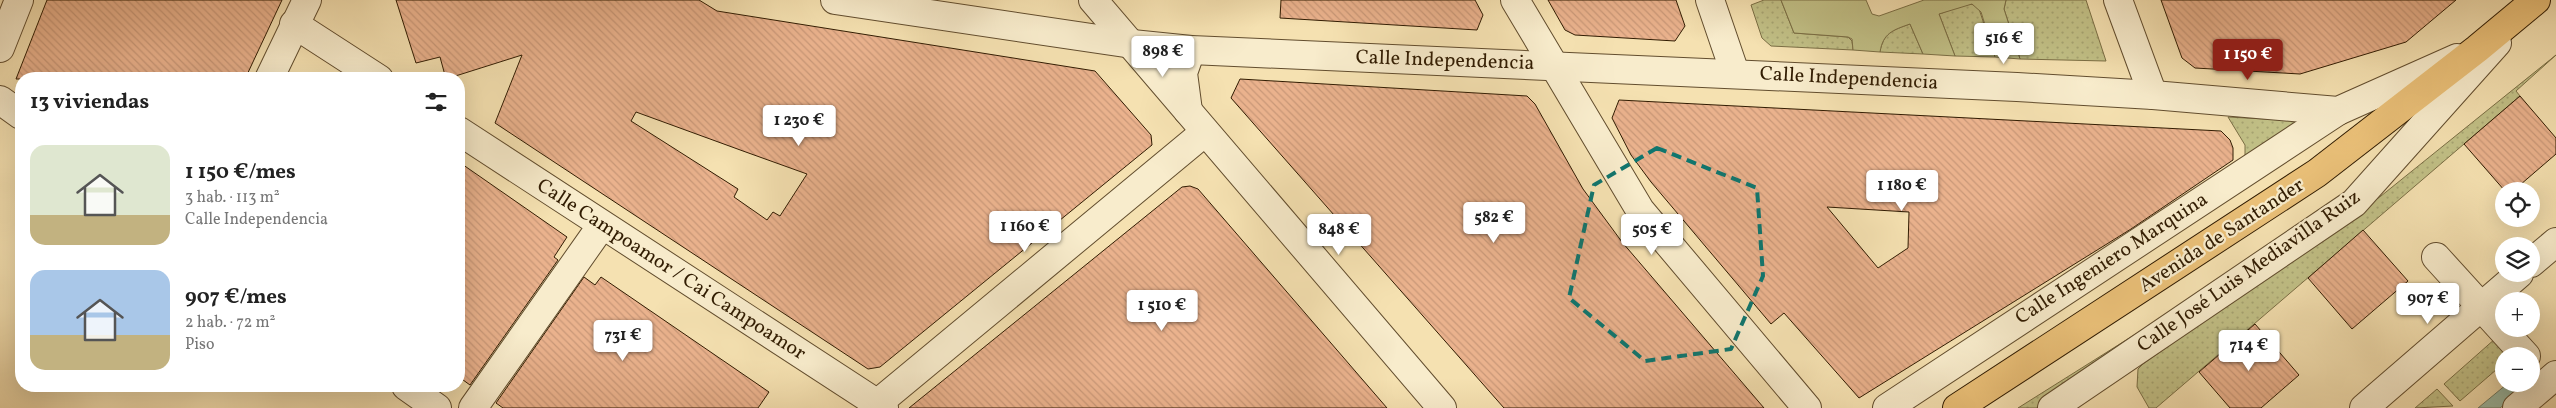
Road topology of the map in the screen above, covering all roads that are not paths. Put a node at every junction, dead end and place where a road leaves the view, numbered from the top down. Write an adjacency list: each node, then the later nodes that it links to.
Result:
1 (19, 0): 11 (street)
2 (307, 0): 9 (street)
3 (835, 0): 10 (street, Calle Independencia)
4 (1093, 0): 10 (street)
5 (1515, 0): 14 (street)
6 (1710, 0): 17 (street)
7 (2118, 0): 18 (street)
8 (2530, 2): 12 (highway, Calle Independencia); 40 (street, Calle José Luis Mediavilla Ruiz)
9 (294, 24): 15 (street); 16 (street)
10 (1132, 44): 13 (street, Calle Independencia); 22 (street)
11 (0, 48)
12 (2477, 49): 21 (street, Calle Independencia); 39 (highway, Avenida de Santander)
13 (1191, 50): 14 (street, Calle Independencia); 22 (street)
14 (1551, 65): 17 (street, Calle Independencia); 37 (street)
15 (272, 72)
16 (368, 72)
17 (1735, 74): 18 (street, Calle Independencia)
18 (2153, 94): 21 (street, Calle Independencia)
19 (0, 100): 20 (street)
20 (15, 111)
21 (2338, 111): 38 (street, Calle Ingeniero Marquina)
22 (1196, 122): 33 (street); 36 (street)
23 (465, 135): 24 (street, Calle Campoamor / Cai Campoamor)
24 (602, 225): 33 (street, Calle Campoamor / Cai Campoamor); 35 (street)
25 (2556, 242): 26 (street)
26 (2540, 255)
27 (2436, 257): 29 (street)
28 (2510, 282): 29 (street)
29 (2481, 307): 30 (street); 41 (street)
30 (2518, 347)
31 (2545, 373): 42 (street)
32 (414, 392): 34 (street)
33 (878, 407)
34 (437, 408)
35 (473, 408)
36 (1442, 408)
37 (1807, 408)
38 (1887, 408)
39 (1957, 408)
40 (2052, 408)
41 (2364, 408)
42 (2517, 408)

